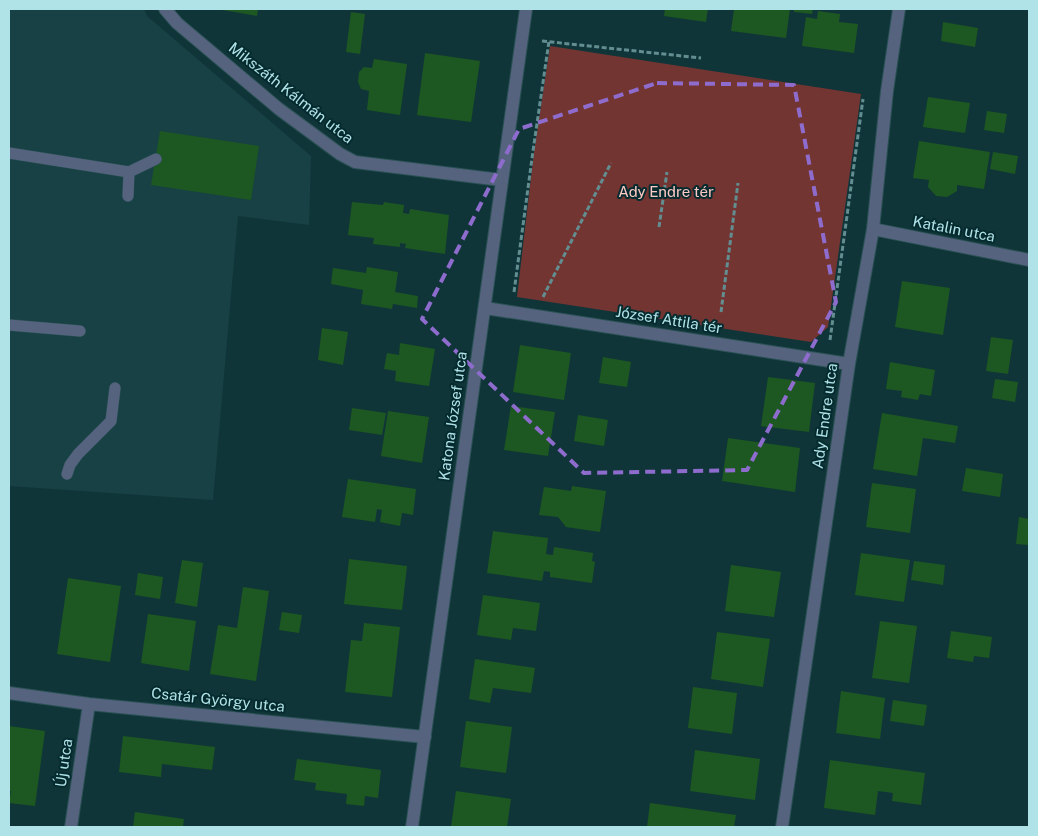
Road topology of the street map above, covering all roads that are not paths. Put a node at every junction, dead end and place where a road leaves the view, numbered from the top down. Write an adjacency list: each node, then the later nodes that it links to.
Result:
1 (165, 9): 7 (street, Mikszáth Kálmán utca)
2 (526, 9): 7 (street, Katona József utca)
3 (899, 9): 9 (street, Ady Endre utca)
4 (9, 154): 6 (lane)
5 (156, 159): 6 (lane)
6 (129, 172): 8 (lane)
7 (501, 180): 11 (street, Katona József utca)
8 (128, 196)
9 (873, 229): 10 (street, Katalin utca); 14 (street, Ady Endre utca)
10 (1029, 260)
11 (485, 308): 14 (street, József Attila tér); 19 (street, Katona József utca)
12 (9, 325): 13 (lane)
13 (80, 332)
14 (849, 364): 22 (street, Ady Endre utca)
15 (115, 388): 16 (lane)
16 (67, 474)
17 (9, 693): 18 (street, Csatár György utca)
18 (89, 704): 19 (street, Csatár György utca); 20 (street, Új utca)
19 (424, 737): 21 (street, Katona József utca)
20 (71, 827)
21 (412, 827)
22 (782, 827)

